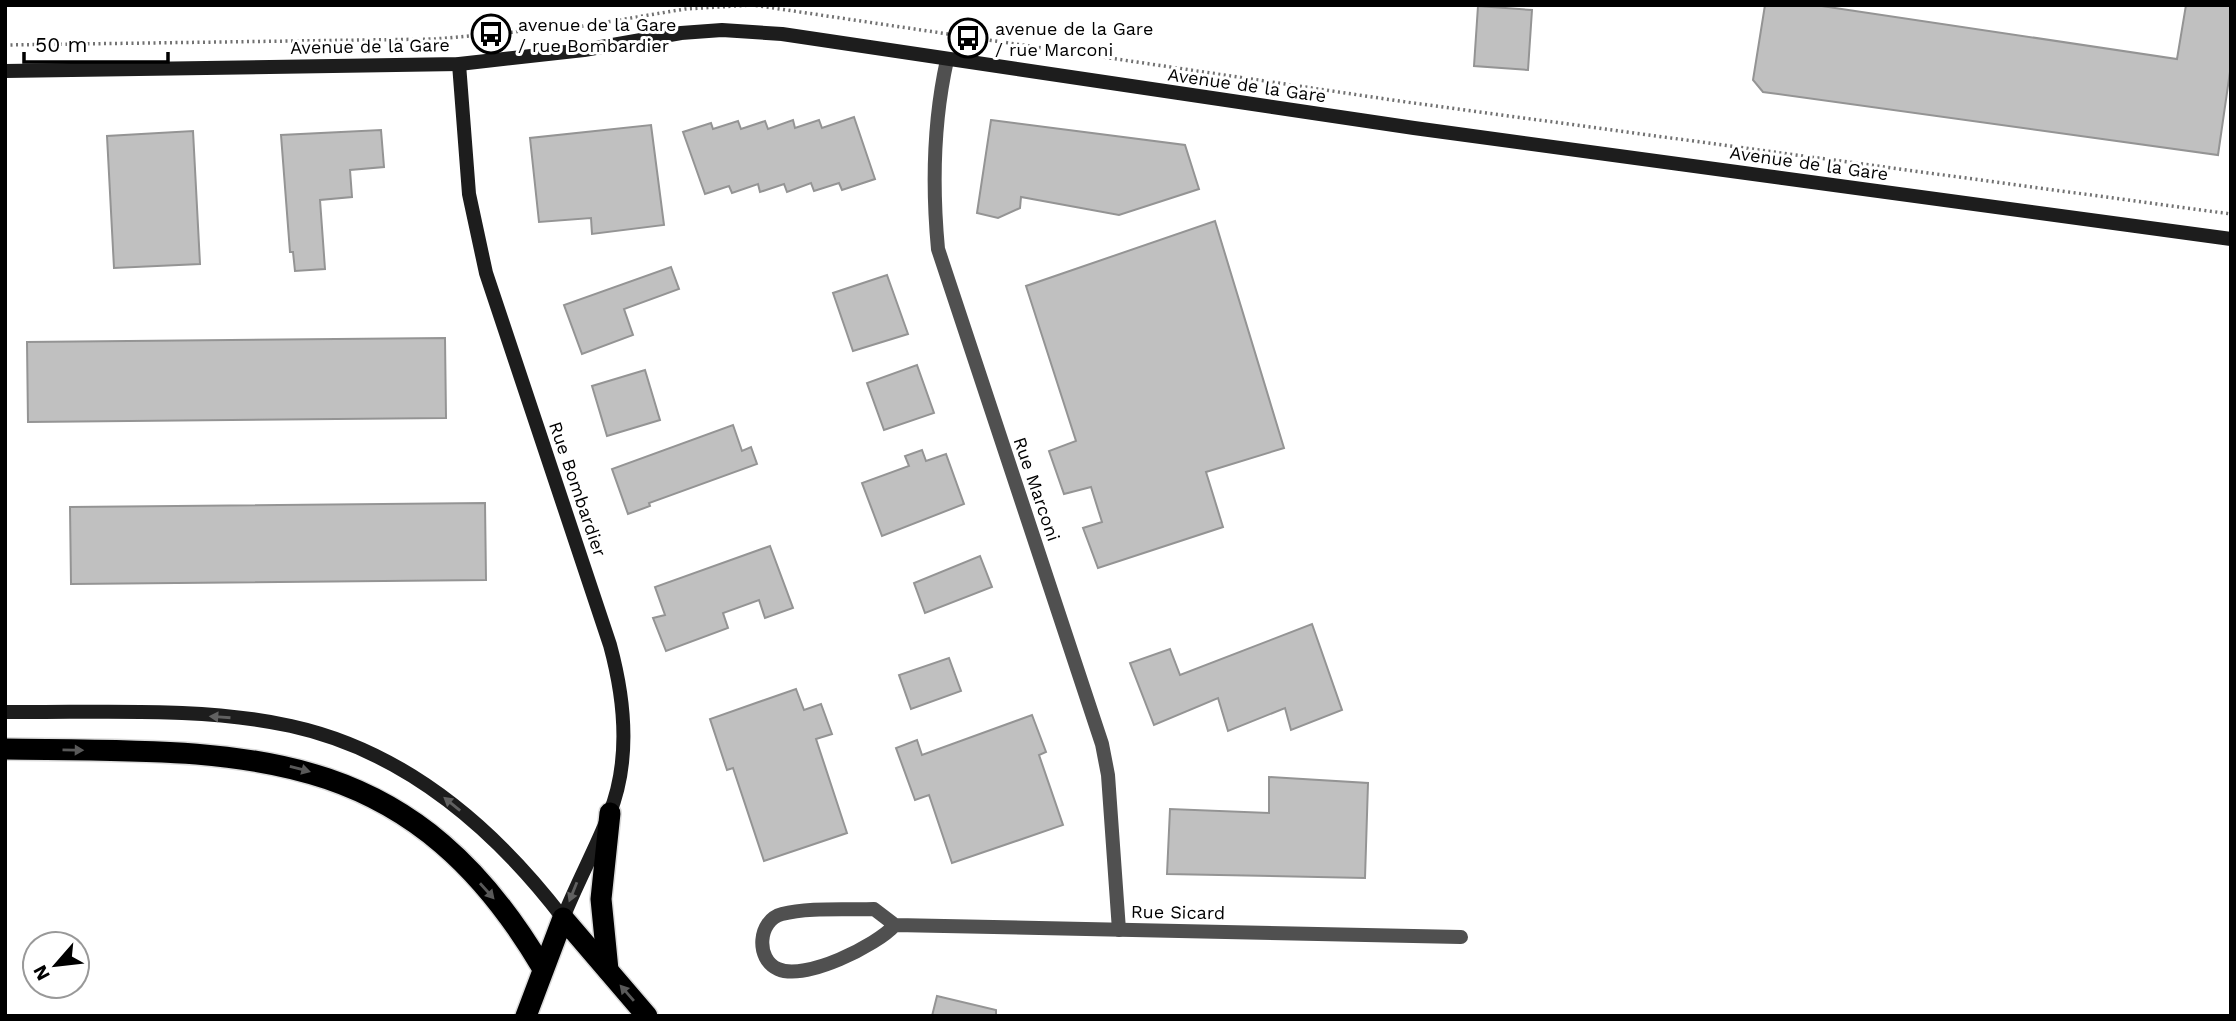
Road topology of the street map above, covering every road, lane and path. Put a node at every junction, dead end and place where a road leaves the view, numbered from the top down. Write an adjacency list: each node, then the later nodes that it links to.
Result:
1 (5, 45): 5 (path, Avenue de la Gare)
2 (947, 60): 3 (street, Avenue de la Gare); 6 (street, Avenue de la Gare); 12 (street, Rue Marconi)
3 (459, 64): 4 (street, Avenue de la Gare); 9 (street, Rue Bombardier)
4 (5, 71)
5 (2231, 214)
6 (2231, 239)
7 (5, 712): 10 (street, one-way to 7)
8 (5, 750): 14 (highway, one-way to 14)
9 (610, 813): 10 (street, Rue Bombardier, one-way to 10); 15 (highway)
10 (563, 918): 14 (highway); 15 (highway)
11 (895, 925): 11 (street, Rue Sicard); 12 (street, Rue Sicard)
12 (1119, 930): 13 (street, Rue Sicard)
13 (1461, 937)
14 (543, 969): 16 (highway)
15 (607, 970): 17 (highway, one-way to 15)
16 (526, 1016)
17 (647, 1016)

